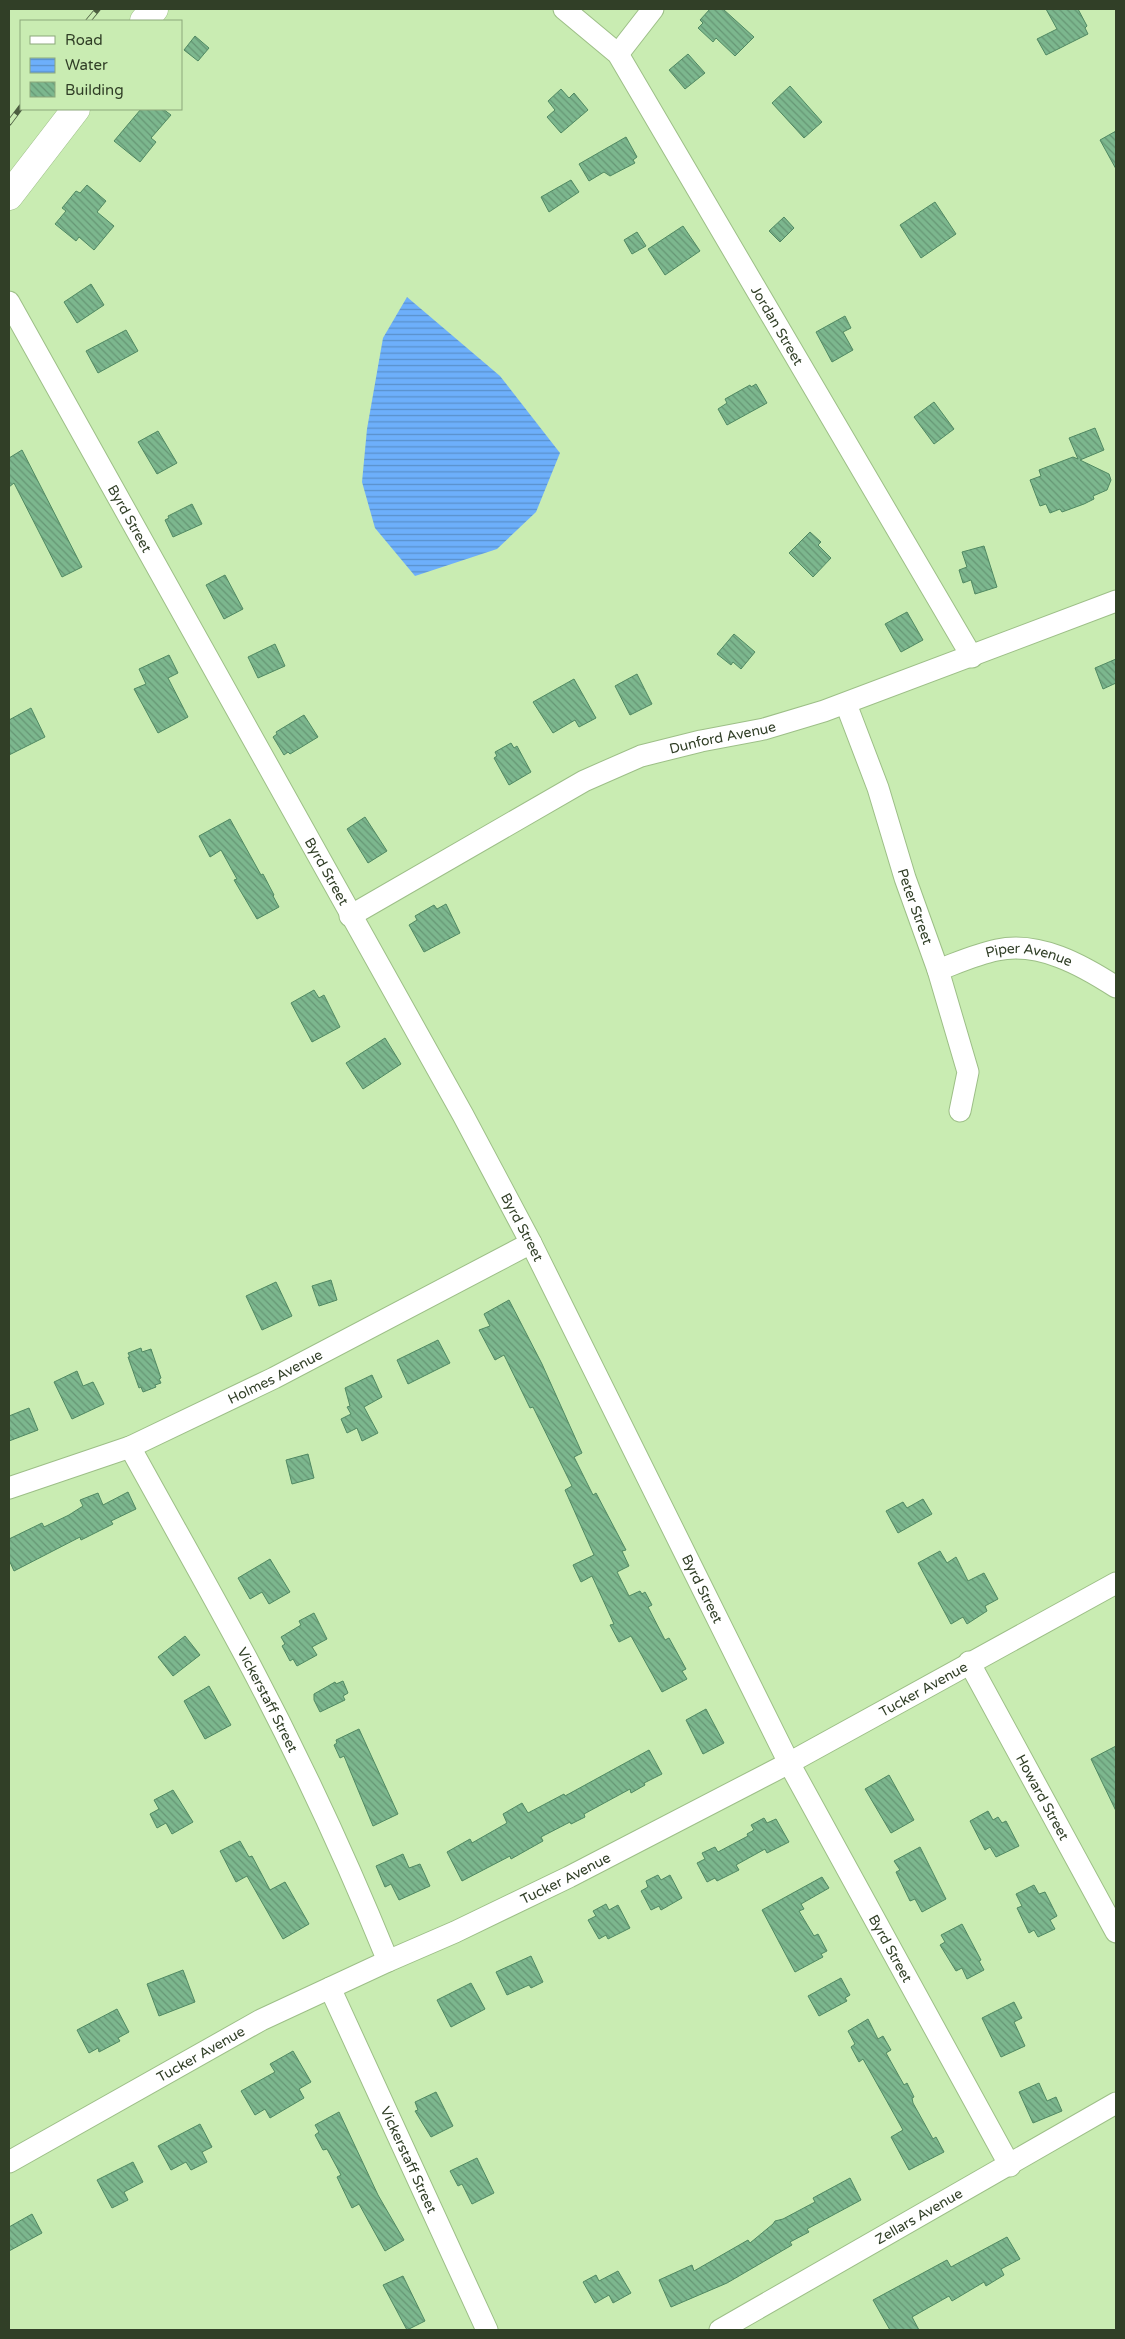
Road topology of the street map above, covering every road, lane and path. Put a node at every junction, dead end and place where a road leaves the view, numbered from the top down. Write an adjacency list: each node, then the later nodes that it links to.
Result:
1 (154, 9): 4 (main road)
2 (564, 9): 5 (street, Jordan Street)
3 (653, 9): 5 (street)
4 (145, 20)
5 (618, 54): 10 (street, Jordan Street)
6 (75, 110): 7 (main road)
7 (9, 196)
8 (9, 302): 12 (street, Byrd Street)
9 (1116, 601): 10 (street, Dunford Avenue)
10 (972, 657): 11 (street, Dunford Avenue)
11 (846, 704): 12 (street, Dunford Avenue); 13 (street, Peter Street)
12 (350, 916): 16 (street, Byrd Street)
13 (938, 970): 14 (street, Piper Avenue); 15 (street, Peter Street)
14 (1116, 987)
15 (960, 1111)
16 (530, 1243): 17 (street, Holmes Avenue); 21 (street, Byrd Street)
17 (130, 1447): 18 (street, Holmes Avenue); 23 (street, Vickerstaff Street)
18 (9, 1488)
19 (1116, 1583): 20 (street, Tucker Avenue)
20 (969, 1662): 21 (street, Tucker Avenue); 22 (street, Howard Street)
21 (789, 1763): 23 (street, Tucker Avenue); 27 (street, Byrd Street)
22 (1116, 1932)
23 (388, 1960): 24 (street, Tucker Avenue)
24 (330, 1988): 26 (street, Tucker Avenue); 28 (street, Vickerstaff Street)
25 (1116, 2103): 27 (street, Zellars Avenue)
26 (9, 2162)
27 (1010, 2166): 29 (street, Zellars Avenue)
28 (486, 2330)
29 (720, 2330)

